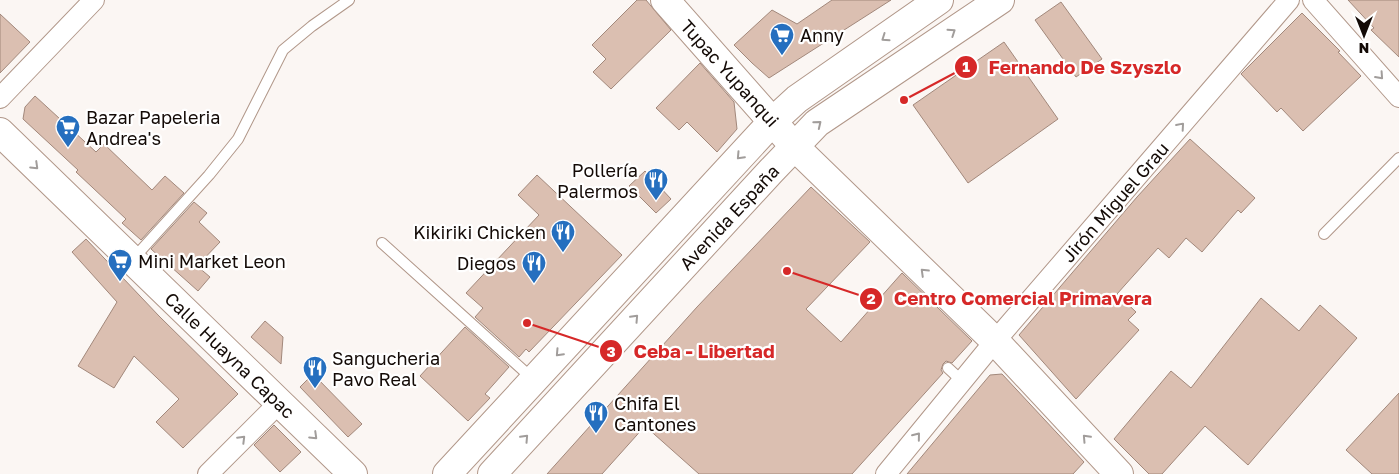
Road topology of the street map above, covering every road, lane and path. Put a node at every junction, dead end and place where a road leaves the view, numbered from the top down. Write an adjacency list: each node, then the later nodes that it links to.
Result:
1 (94, 0): 9 (street)
2 (350, 0): 16 (lane)
3 (665, 0): 10 (main road, Tupac Yupanqui)
4 (939, 0): 10 (main road, Avenida España, one-way to 10)
5 (1000, 0): 12 (main road, Avenida España, one-way to 5)
6 (1289, 0): 17 (street, Jirón Miguel Grau, one-way to 6)
7 (1313, 0): 8 (street, one-way to 8)
8 (1399, 97)
9 (0, 98)
10 (773, 121): 12 (main road, Tupac Yupanqui); 18 (main road, Avenida España, one-way to 18)
11 (0, 132): 16 (main road, Calle Huayna Capac, one-way to 16)
12 (794, 146): 17 (main road, Tupac Yupanqui, one-way to 12); 23 (main road, Avenida España, one-way to 12)
13 (1399, 158): 14 (lane)
14 (1324, 234)
15 (382, 244): 18 (lane)
16 (132, 260): 19 (main road, Calle Huayna Capac)
17 (995, 341): 24 (street, Jirón Miguel Grau, one-way to 17); 25 (main road, Tupac Yupanqui, one-way to 17)
18 (534, 380): 22 (main road, Avenida España)
19 (278, 402): 20 (street, one-way to 19); 21 (main road, Calle Huayna Capac, one-way to 21)
20 (208, 474)
21 (353, 474)
22 (447, 474)
23 (492, 474)
24 (886, 474)
25 (1119, 474)

